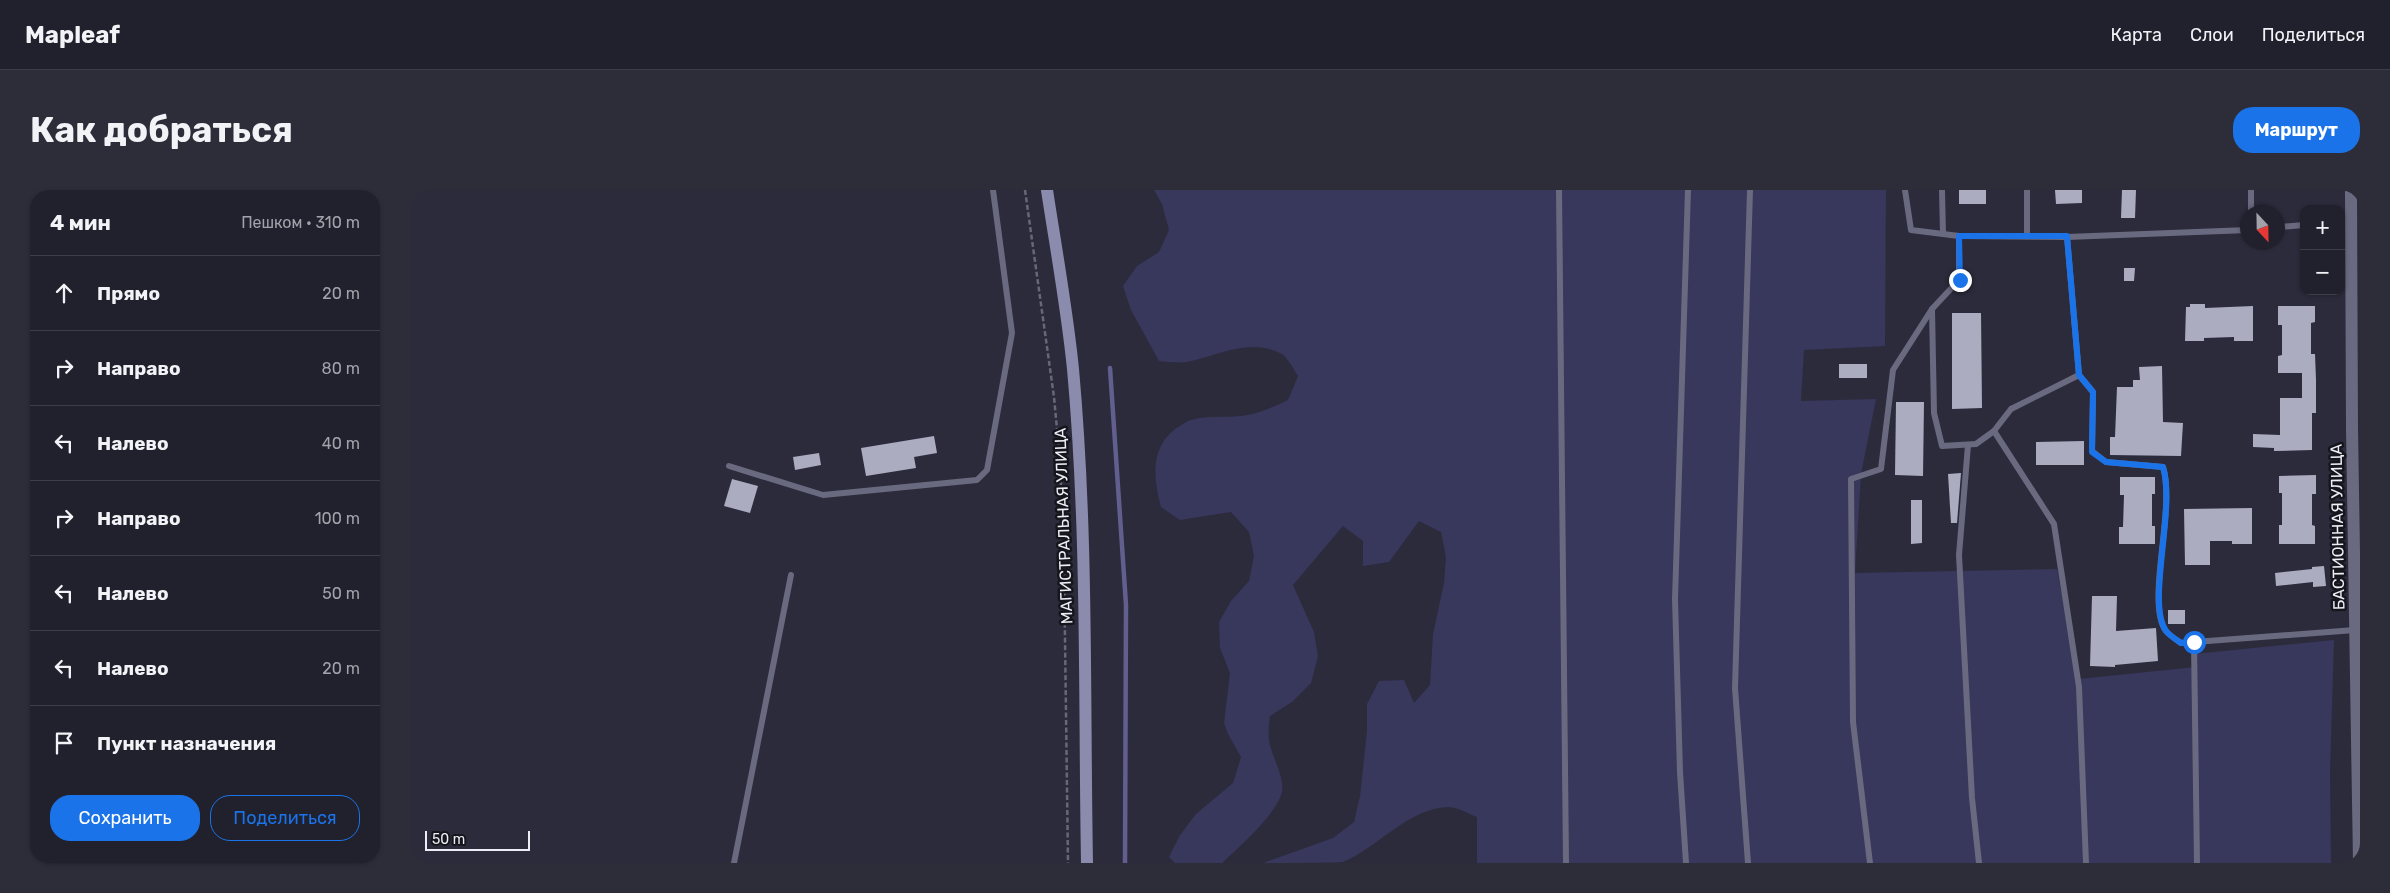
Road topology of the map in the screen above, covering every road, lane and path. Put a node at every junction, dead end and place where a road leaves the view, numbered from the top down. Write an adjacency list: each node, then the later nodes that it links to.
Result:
1 (993, 190): 28 (lane)
2 (1025, 190): 33 (path)
3 (1047, 190): 34 (main road, МАГИСТРАЛЬНАЯ УЛИЦА)
4 (1559, 190): 35 (lane)
5 (1688, 190): 36 (lane)
6 (1750, 190): 37 (lane)
7 (1906, 190): 17 (lane)
8 (1942, 190): 17 (lane)
9 (2027, 190): 19 (lane)
10 (2251, 190): 12 (lane)
11 (2351, 190): 13 (street, БАСТИОННАЯ УЛИЦА)
12 (2252, 205)
13 (2346, 221): 21 (street, БАСТИОННАЯ УЛИЦА)
14 (2300, 225): 15 (lane)
15 (2285, 226)
16 (2240, 230): 20 (lane)
17 (1943, 234): 18 (lane)
18 (1959, 236): 19 (lane); 22 (lane)
19 (2027, 236): 20 (lane)
20 (2067, 236): 24 (lane)
21 (2356, 283): 23 (street, БАСТИОННАЯ УЛИЦА)
22 (1932, 310): 27 (lane); 38 (lane)
23 (2356, 346): 25 (street, БАСТИОННАЯ УЛИЦА)
24 (2079, 375): 26 (lane); 31 (lane)
25 (2356, 428): 30 (street, БАСТИОННАЯ УЛИЦА)
26 (1994, 431): 27 (lane); 40 (lane)
27 (1968, 445): 39 (lane)
28 (729, 466)
29 (791, 575): 32 (lane)
30 (2355, 630): 31 (lane); 42 (street, БАСТИОННАЯ УЛИЦА)
31 (2194, 642): 41 (lane)
32 (734, 863)
33 (1068, 863)
34 (1086, 863)
35 (1566, 863)
36 (1686, 863)
37 (1748, 863)
38 (1870, 863)
39 (1979, 863)
40 (2086, 863)
41 (2197, 863)
42 (2359, 863)

